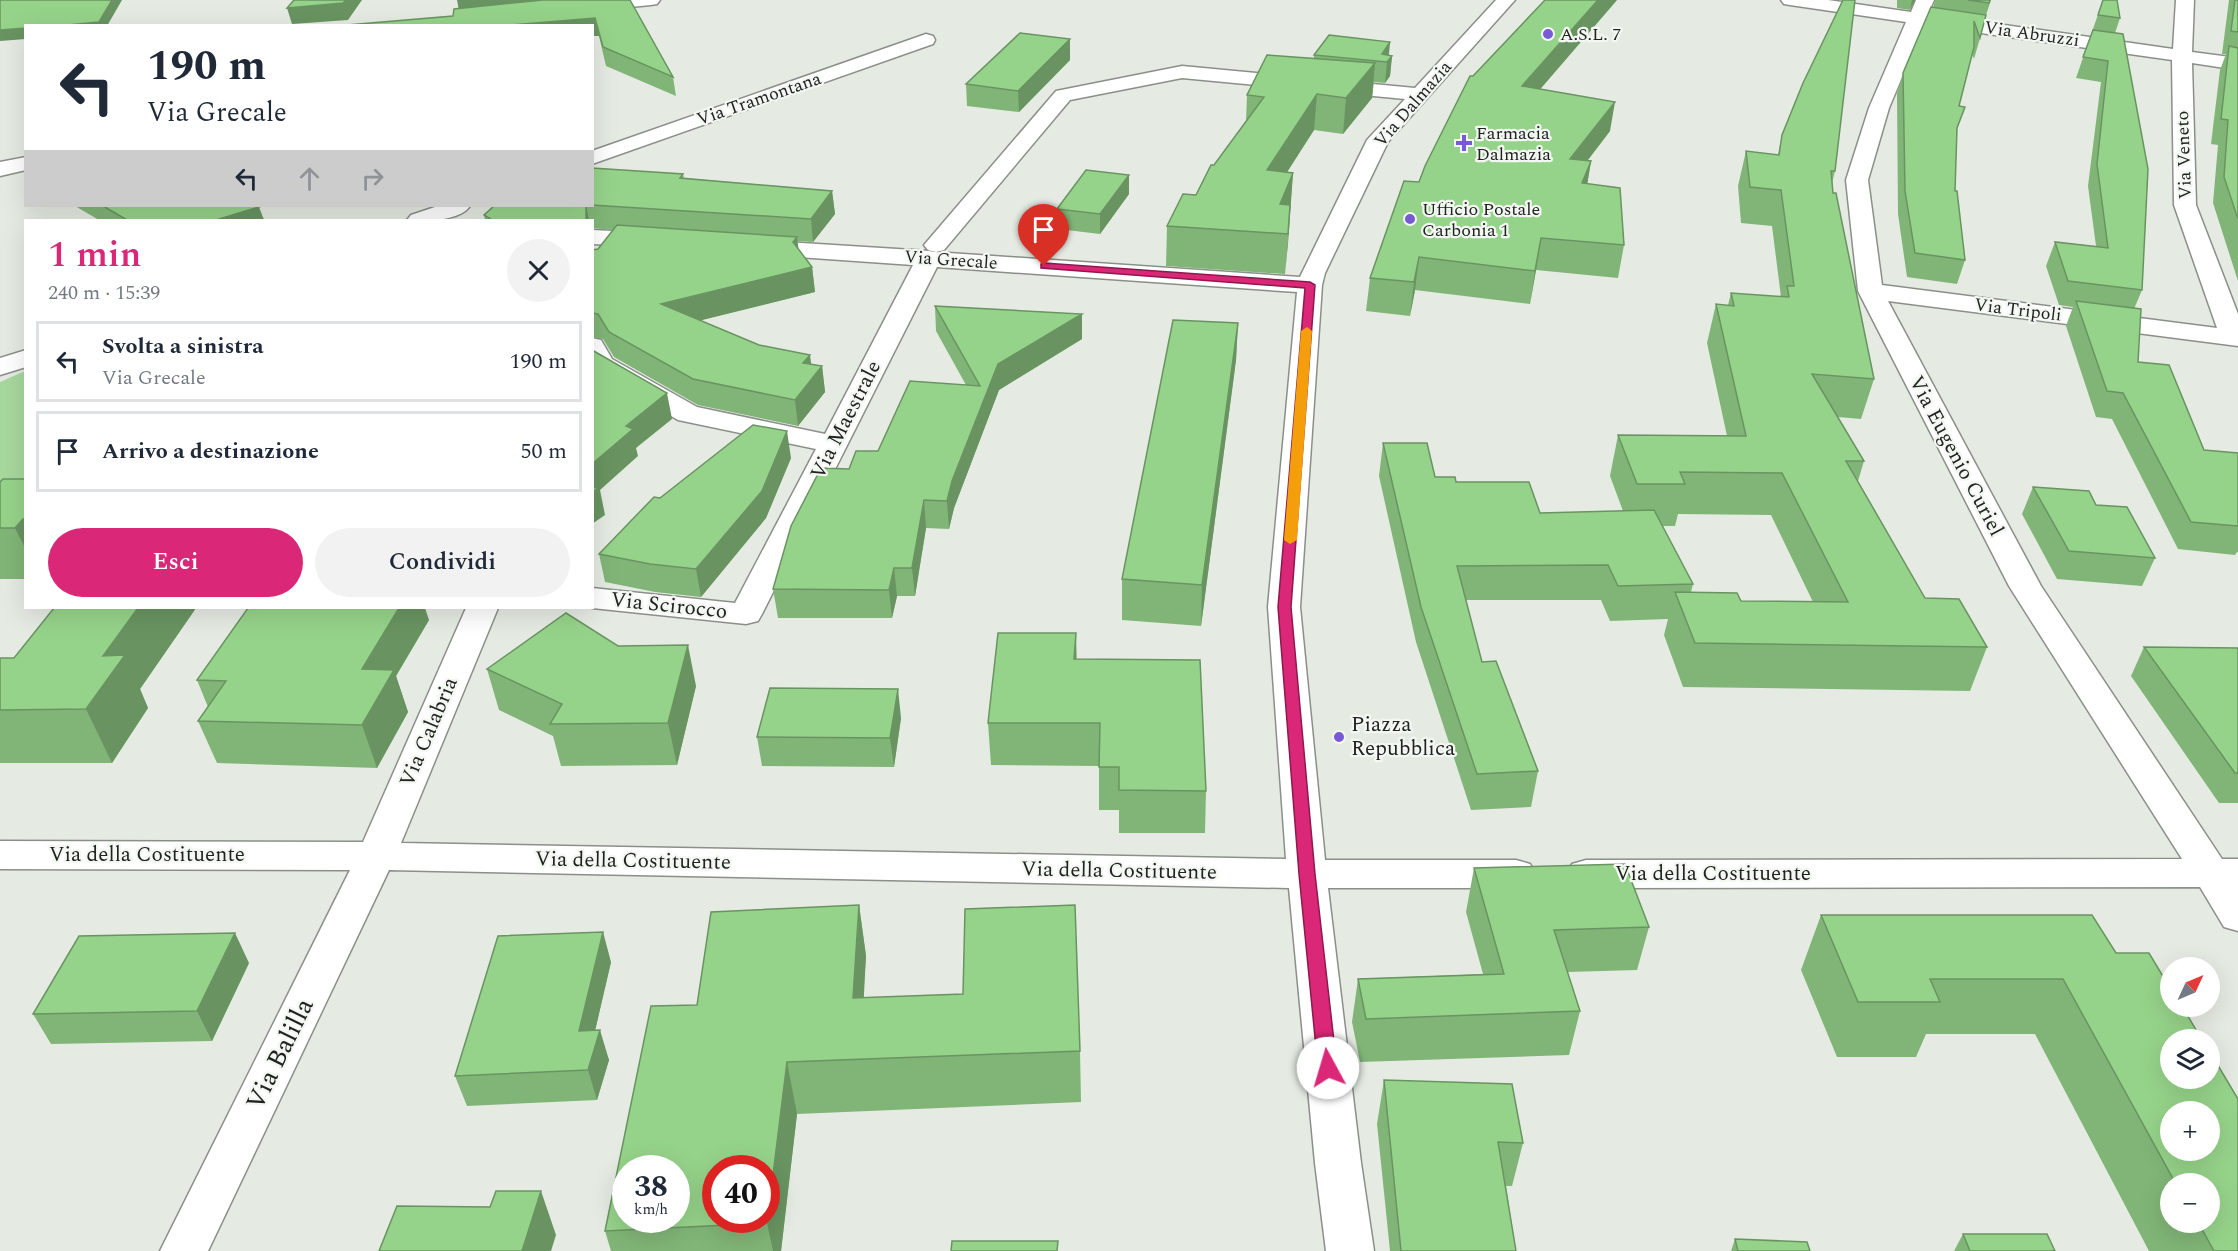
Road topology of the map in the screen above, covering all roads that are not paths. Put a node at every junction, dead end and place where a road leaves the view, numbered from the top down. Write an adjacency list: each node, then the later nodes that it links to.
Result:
1 (651, 0): 5 (street)
2 (1506, 0): 10 (street, Via Dalmazia)
3 (1790, 0): 6 (street, Via Abruzzi)
4 (2186, 0): 8 (street, Via Veneto)
5 (569, 8)
6 (1921, 9): 8 (street, Via Abruzzi); 21 (street, Via Eugenio Curiel)
7 (926, 40): 11 (street, Via Tramontana)
8 (2182, 56): 9 (street, Via Abruzzi); 22 (street, Via Veneto)
9 (2238, 64)
10 (1420, 94): 19 (street, Via Maestrale); 20 (street, Via Dalmazia)
11 (594, 157)
12 (24, 163): 13 (street)
13 (0, 169)
14 (456, 207): 15 (street)
15 (421, 219)
16 (672, 241): 17 (street)
17 (601, 245)
18 (730, 245): 19 (street, Via Grecale)
19 (933, 252): 20 (street, Via Grecale); 26 (street, Via Maestrale)
20 (1310, 285): 33 (street)
21 (1870, 291): 22 (street, Via Tripoli); 32 (street, Via Eugenio Curiel)
22 (2236, 338)
23 (594, 350): 26 (street)
24 (24, 359): 25 (street)
25 (0, 368)
26 (834, 444): 29 (street, Via Maestrale)
27 (594, 598): 29 (street, Via Scirocco)
28 (482, 609): 31 (street, Via Calabria)
29 (746, 614)
30 (0, 855): 31 (street, Via della Costituente)
31 (376, 856): 33 (street, Via della Costituente); 35 (street, Via Balilla)
32 (2225, 873): 33 (street, Via della Costituente); 34 (street, Via Eugenio Curiel)
33 (1307, 874): 36 (street)
34 (2238, 916)
35 (184, 1251)
36 (1350, 1251)

